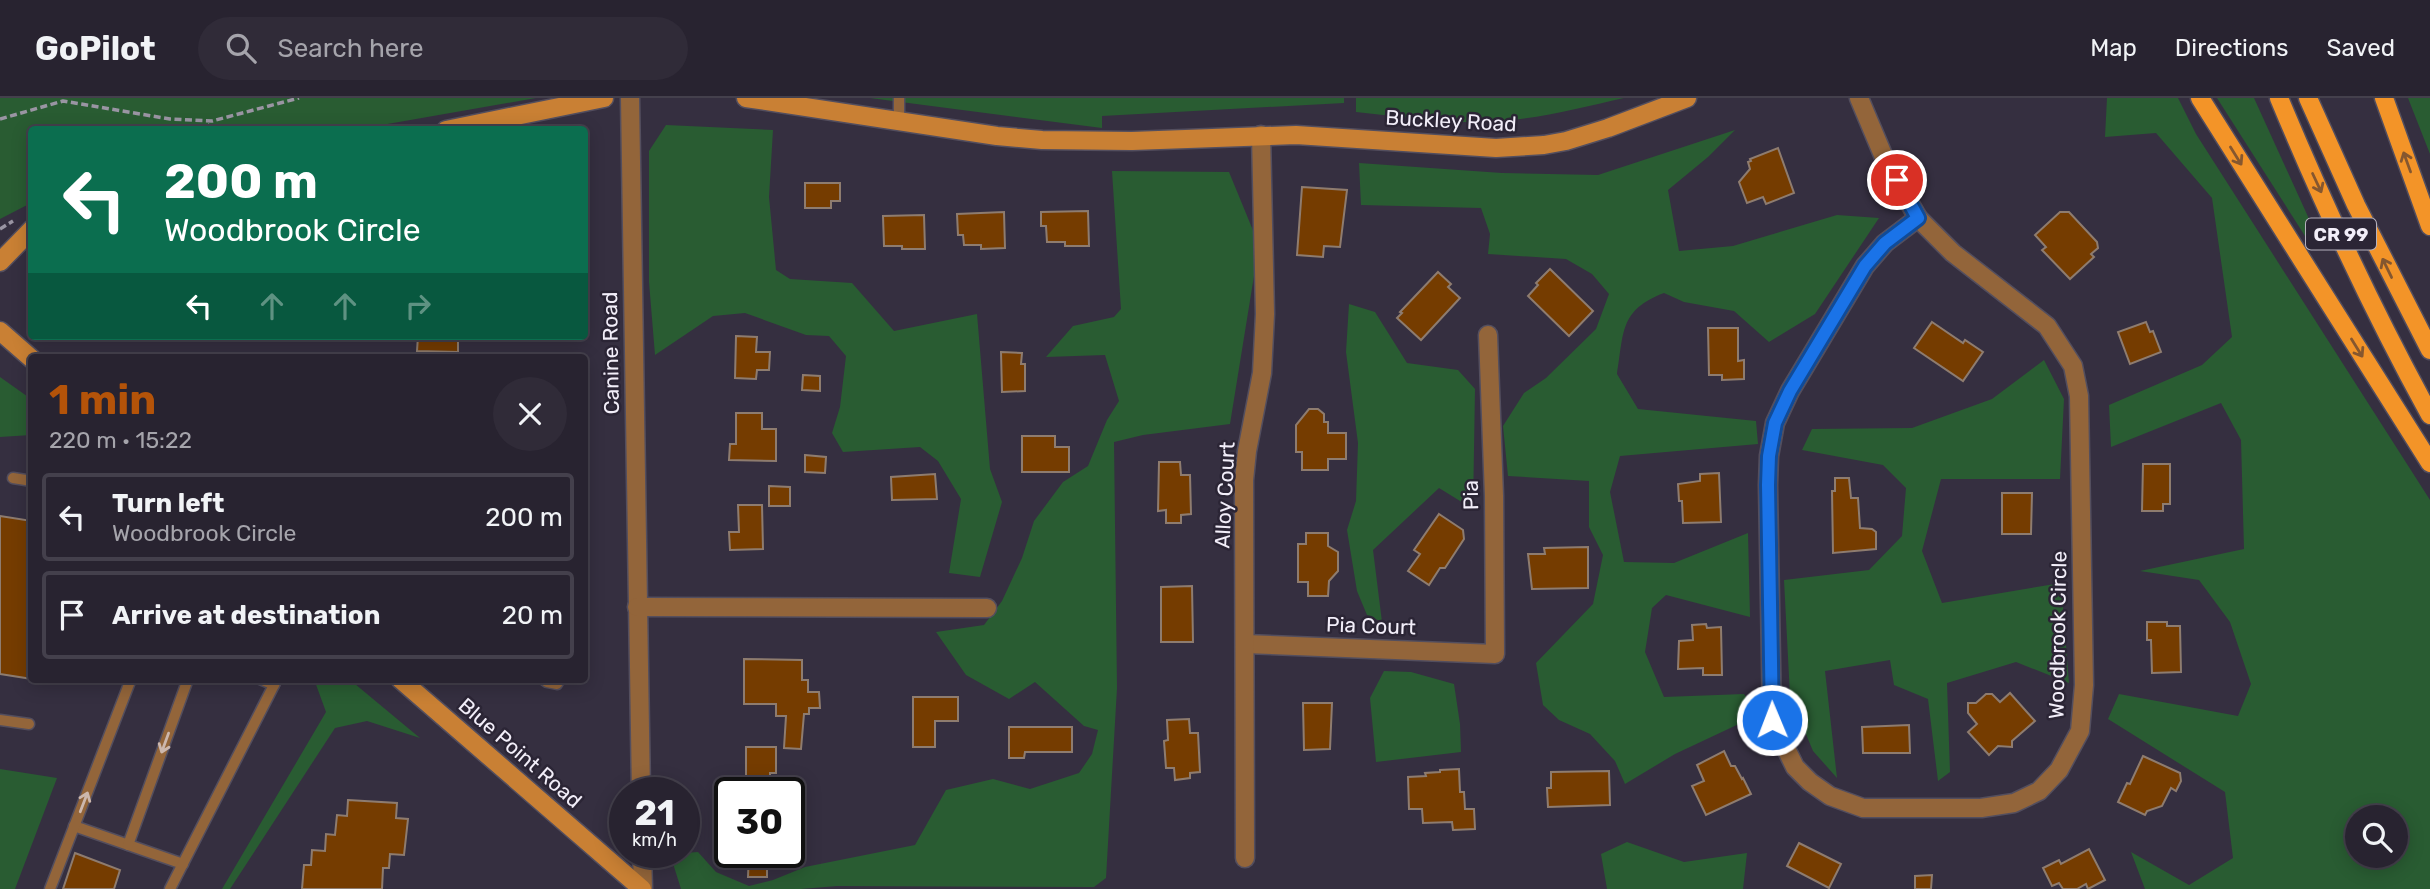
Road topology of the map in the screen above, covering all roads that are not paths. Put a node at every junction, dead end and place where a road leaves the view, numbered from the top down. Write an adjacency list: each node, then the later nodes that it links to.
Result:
1 (604, 98): 12 (street)
2 (630, 98): 26 (street, Canine Road)
3 (746, 98): 11 (street, Buckley Road)
4 (899, 98): 11 (lane)
5 (1687, 98): 13 (street, Buckley Road)
6 (1859, 98): 14 (street, Woodbrook Circle)
7 (2200, 98): 23 (main road, one-way to 23)
8 (2279, 98): 22 (main road, CR 99, one-way to 22)
9 (2308, 98): 20 (main road, CR 99, one-way to 9)
10 (2384, 98): 15 (main road, one-way to 10)
11 (898, 122): 13 (street, Buckley Road)
12 (466, 126)
13 (1261, 135): 28 (street, Alloy Court)
14 (1918, 218): 14 (street, Woodbrook Circle)
15 (2430, 226)
16 (28, 233): 17 (street)
17 (0, 262)
18 (0, 331): 21 (street)
19 (1488, 335): 29 (street, Pia)
20 (2430, 350)
21 (28, 356)
22 (2430, 415)
23 (2430, 463)
24 (13, 478): 25 (lane)
25 (28, 480)
26 (637, 607): 27 (street); 36 (street, Canine Road)
27 (986, 608)
28 (1245, 644): 29 (street, Pia Court); 39 (street, Alloy Court)
29 (1495, 654)
30 (129, 683): 37 (lane, one-way to 30)
31 (187, 683): 38 (lane, one-way to 38)
32 (275, 683): 40 (lane)
33 (407, 683): 44 (street, Blue Point Road)
34 (0, 720): 35 (lane)
35 (29, 724)
36 (641, 777)
37 (75, 826): 38 (lane); 42 (lane)
38 (128, 845): 40 (lane)
39 (1245, 858)
40 (183, 864): 43 (lane)
41 (642, 868): 44 (street)
42 (51, 889)
43 (170, 889)
44 (643, 889)

